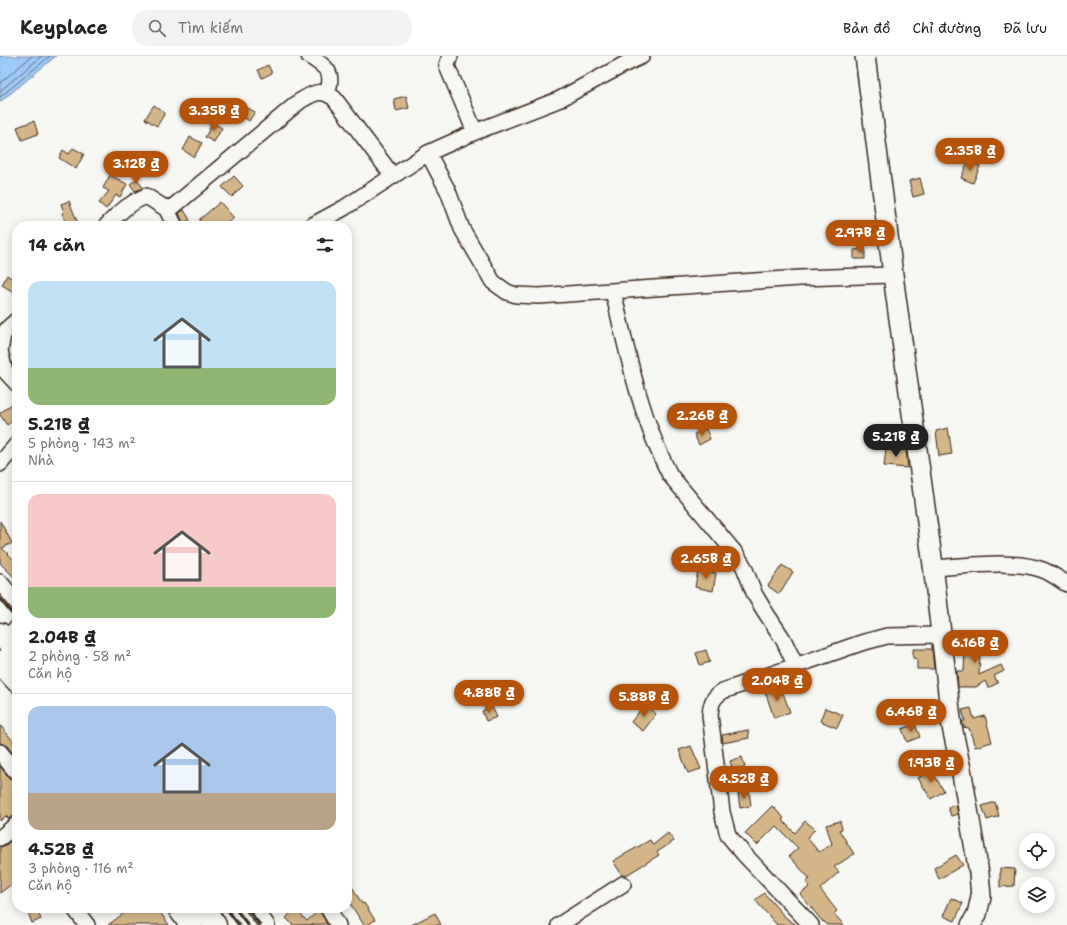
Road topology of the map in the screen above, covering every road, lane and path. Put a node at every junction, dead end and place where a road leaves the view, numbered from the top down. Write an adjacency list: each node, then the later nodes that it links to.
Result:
1 (309, 56): 5 (street)
2 (450, 56): 6 (street)
3 (642, 56): 6 (street)
4 (865, 56): 13 (main road)
5 (328, 93): 8 (street); 9 (street)
6 (476, 132): 7 (street)
7 (428, 153): 8 (street); 14 (street)
8 (392, 175): 12 (street)
9 (166, 208): 10 (street); 11 (street)
10 (111, 221)
11 (172, 221)
12 (320, 221)
13 (893, 275): 14 (street); 19 (main road)
14 (613, 291): 25 (street)
15 (12, 324): 16 (street)
16 (12, 379)
17 (12, 450): 18 (street)
18 (0, 464)
19 (933, 568): 21 (street); 23 (main road)
20 (0, 582): 22 (street)
21 (1067, 584)
22 (12, 597)
23 (941, 634): 25 (street); 44 (main road)
24 (0, 662): 26 (highway)
25 (796, 666): 43 (street)
26 (12, 675)
27 (0, 752): 28 (street)
28 (12, 767)
29 (12, 828): 30 (street)
30 (0, 838)
31 (623, 884): 42 (street)
32 (78, 913): 37 (street)
33 (183, 913): 38 (highway)
34 (207, 913): 39 (highway)
35 (258, 913): 40 (street)
36 (331, 913): 41 (street)
37 (87, 925)
38 (191, 925)
39 (215, 925)
40 (267, 925)
41 (338, 925)
42 (559, 925)
43 (811, 925)
44 (971, 925)

